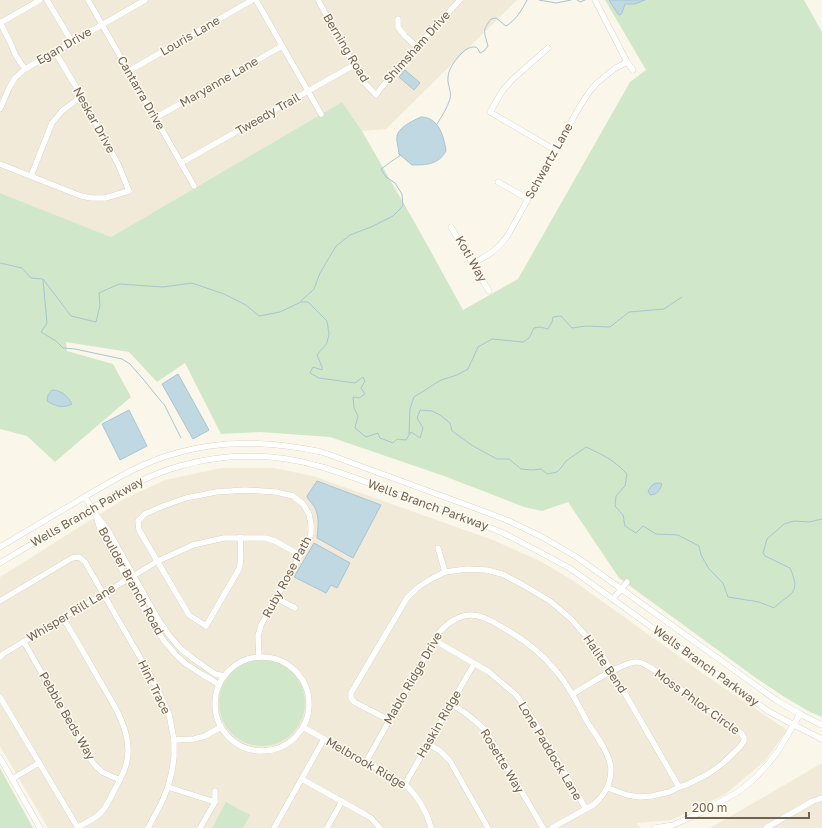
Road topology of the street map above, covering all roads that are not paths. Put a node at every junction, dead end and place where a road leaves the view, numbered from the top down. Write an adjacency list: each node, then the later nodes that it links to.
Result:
1 (40, 0): 11 (street)
2 (48, 0): 13 (street)
3 (88, 0): 12 (street, Cantarra Drive)
4 (145, 0): 12 (street, Egan Drive)
5 (252, 0): 22 (street, Louris Lane)
6 (256, 0): 14 (street)
7 (318, 0): 19 (street, Berning Road)
8 (595, 0): 18 (street)
9 (458, 1): 15 (street, Shimsham Drive)
10 (398, 19): 15 (street)
11 (0, 22): 20 (street)
12 (102, 25): 13 (street, Egan Drive); 22 (street, Cantarra Drive)
13 (72, 42): 17 (street, Egan Drive)
14 (282, 46): 23 (street); 28 (street, Maryanne Lane)
15 (417, 46): 25 (street, Shimsham Drive)
16 (548, 48): 29 (street)
17 (55, 52): 20 (street, Egan Drive); 24 (street, Neskar Drive)
18 (627, 62): 21 (street); 29 (street, Schwartz Lane)
19 (354, 65): 23 (street, Tweedy Trail); 25 (street, Berning Road)
20 (25, 68): 26 (street, Egan Drive)
21 (633, 70)
22 (129, 71): 28 (street, Cantarra Drive)
23 (309, 91): 27 (street); 30 (street, Tweedy Trail)
24 (82, 96): 32 (street); 32 (street, Neskar Drive)
25 (376, 96)
26 (0, 108)
27 (321, 114)
28 (155, 118): 30 (street, Cantarra Drive)
29 (555, 150): 35 (street, Schwartz Lane)
30 (181, 163): 34 (street, Cantarra Drive)
31 (0, 164): 32 (street)
32 (31, 176)
33 (498, 182): 35 (street)
34 (194, 186)
35 (528, 199): 37 (street, Schwartz Lane)
36 (452, 227): 37 (street, Koti Way)
37 (474, 263): 38 (street, Koti Way)
38 (489, 291)
39 (85, 497): 40 (street); 43 (street, Wells Branch Parkway); 52 (street, Wells Branch Parkway)
40 (92, 508): 41 (street); 47 (street, Wells Branch Parkway); 55 (street, Wells Branch Parkway)
41 (96, 516): 49 (street, Boulder Branch Road); 50 (street, Boulder Branch Road)
42 (240, 538): 45 (street, Whisper Rill Lane); 46 (street, Whisper Rill Lane); 46 (street)
43 (0, 547)
44 (438, 548): 48 (street)
45 (300, 555): 46 (street, Ruby Rose Path); 54 (street, Ruby Rose Path)
46 (158, 561): 49 (street, Whisper Rill Lane)
47 (0, 562)
48 (445, 572): 64 (street, Halite Bend); 71 (street, Halite Bend)
49 (134, 575): 50 (street, Whisper Rill Lane); 65 (street, Boulder Branch Road)
50 (127, 579): 53 (street, Whisper Rill Lane); 66 (street, Boulder Branch Road)
51 (627, 582): 52 (street)
52 (622, 589): 55 (street); 70 (street, Wells Branch Parkway)
53 (103, 594): 56 (street, Hint Trace); 58 (street, Whisper Rill Lane); 78 (street, Hint Trace)
54 (276, 598): 57 (street); 62 (street, Ruby Rose Path)
55 (613, 599): 73 (street, Wells Branch Parkway)
56 (0, 601)
57 (295, 608)
58 (63, 618): 60 (street, Whisper Rill Lane); 85 (street)
59 (434, 640): 63 (street, Lone Paddock Lane); 67 (street, Mablo Ridge Drive); 71 (street, Mablo Ridge Drive)
60 (24, 642): 61 (street, Whisper Rill Lane); 85 (street, Pebble Beds Way)
61 (0, 657)
62 (259, 657): 65 (street); 75 (street)
63 (474, 664): 69 (street, Haskin Ridge); 94 (street, Lone Paddock Lane)
64 (612, 671): 67 (street, Moss Phlox Circle); 88 (street, Halite Bend); 88 (street, Moss Phlox Circle)
65 (224, 676): 66 (street)
66 (219, 685): 74 (street)
67 (573, 694): 89 (street, Mablo Ridge Drive)
68 (0, 697): 82 (street)
69 (451, 704): 79 (street, Haskin Ridge); 104 (street, Rosette Way)
70 (800, 714): 72 (street, Wells Branch Parkway); 73 (street)
71 (389, 720): 81 (street, Mablo Ridge Drive)
72 (822, 725)
73 (794, 726): 77 (street, Wells Branch Parkway); 106 (street)
74 (221, 727): 75 (street); 78 (street)
75 (303, 727): 76 (street, Melbrook Ridge)
76 (324, 738): 81 (street, Melbrook Ridge); 84 (street)
77 (822, 739)
78 (174, 740): 87 (street, Hint Trace)
79 (428, 744): 86 (street, Haskin Ridge); 103 (street)
80 (0, 758): 83 (street)
81 (366, 762): 86 (street, Melbrook Ridge)
82 (39, 763): 83 (street); 95 (street)
83 (12, 779): 96 (street)
84 (302, 779): 92 (street); 99 (street)
85 (120, 780): 95 (street)
86 (405, 784): 102 (street, Melbrook Ridge)
87 (168, 787): 93 (street); 97 (street, Hint Trace)
88 (679, 787): 89 (street, Moss Phlox Circle)
89 (608, 788): 94 (street)
90 (215, 791): 93 (street)
91 (822, 798): 107 (street)
92 (342, 801): 100 (street); 101 (street)
93 (215, 802): 98 (street)
94 (586, 809): 105 (street)
95 (78, 827)
96 (40, 828)
97 (148, 828)
98 (200, 828)
99 (274, 828)
100 (327, 828)
101 (380, 828)
102 (432, 828)
103 (488, 828)
104 (543, 828)
105 (552, 828)
106 (655, 828)
107 (766, 828)

